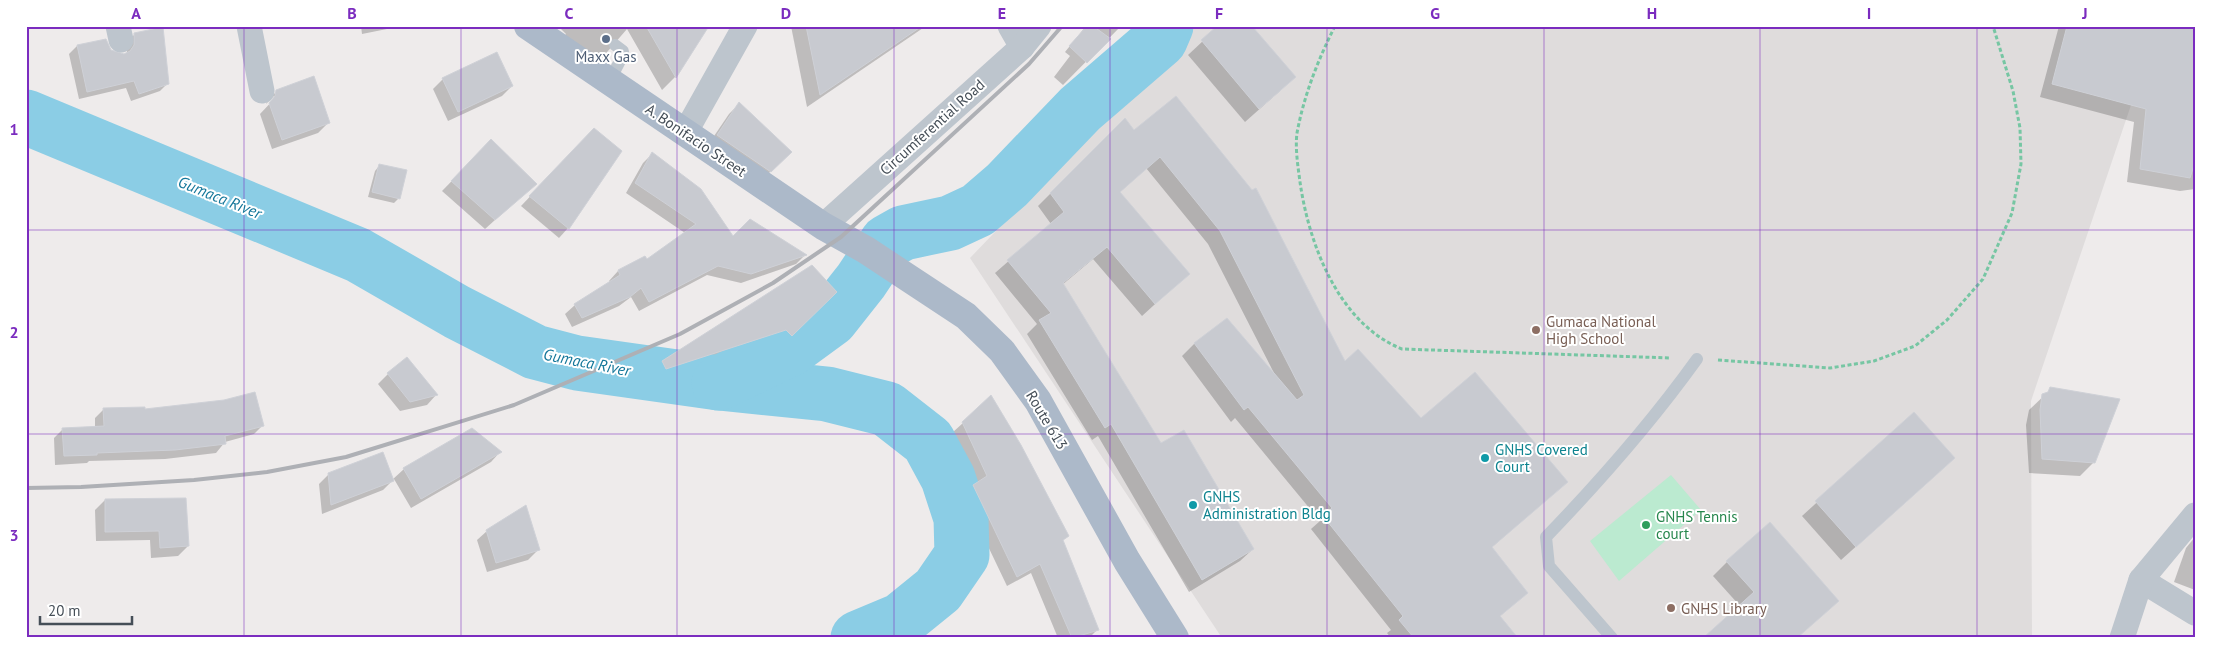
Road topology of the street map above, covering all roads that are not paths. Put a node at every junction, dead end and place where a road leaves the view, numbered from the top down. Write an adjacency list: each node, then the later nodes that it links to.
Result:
1 (249, 26): 8 (street)
2 (745, 26): 9 (street)
3 (1039, 26): 5 (street, Circumferential Road)
4 (538, 28): 7 (main road, A. Bonifacio Street)
5 (1016, 36): 10 (street, Circumferential Road)
6 (615, 45): 7 (lane)
7 (609, 82): 9 (main road, A. Bonifacio Street)
8 (262, 92)
9 (685, 133): 10 (main road, A. Bonifacio Street)
10 (823, 226): 11 (main road, A. Bonifacio Street)
11 (866, 250): 16 (main road, Route 613)
12 (1697, 359): 17 (lane)
13 (2195, 515): 14 (street)
14 (2141, 580): 15 (street); 18 (street)
15 (2195, 613)
16 (1174, 638)
17 (1612, 638)
18 (2122, 638)

